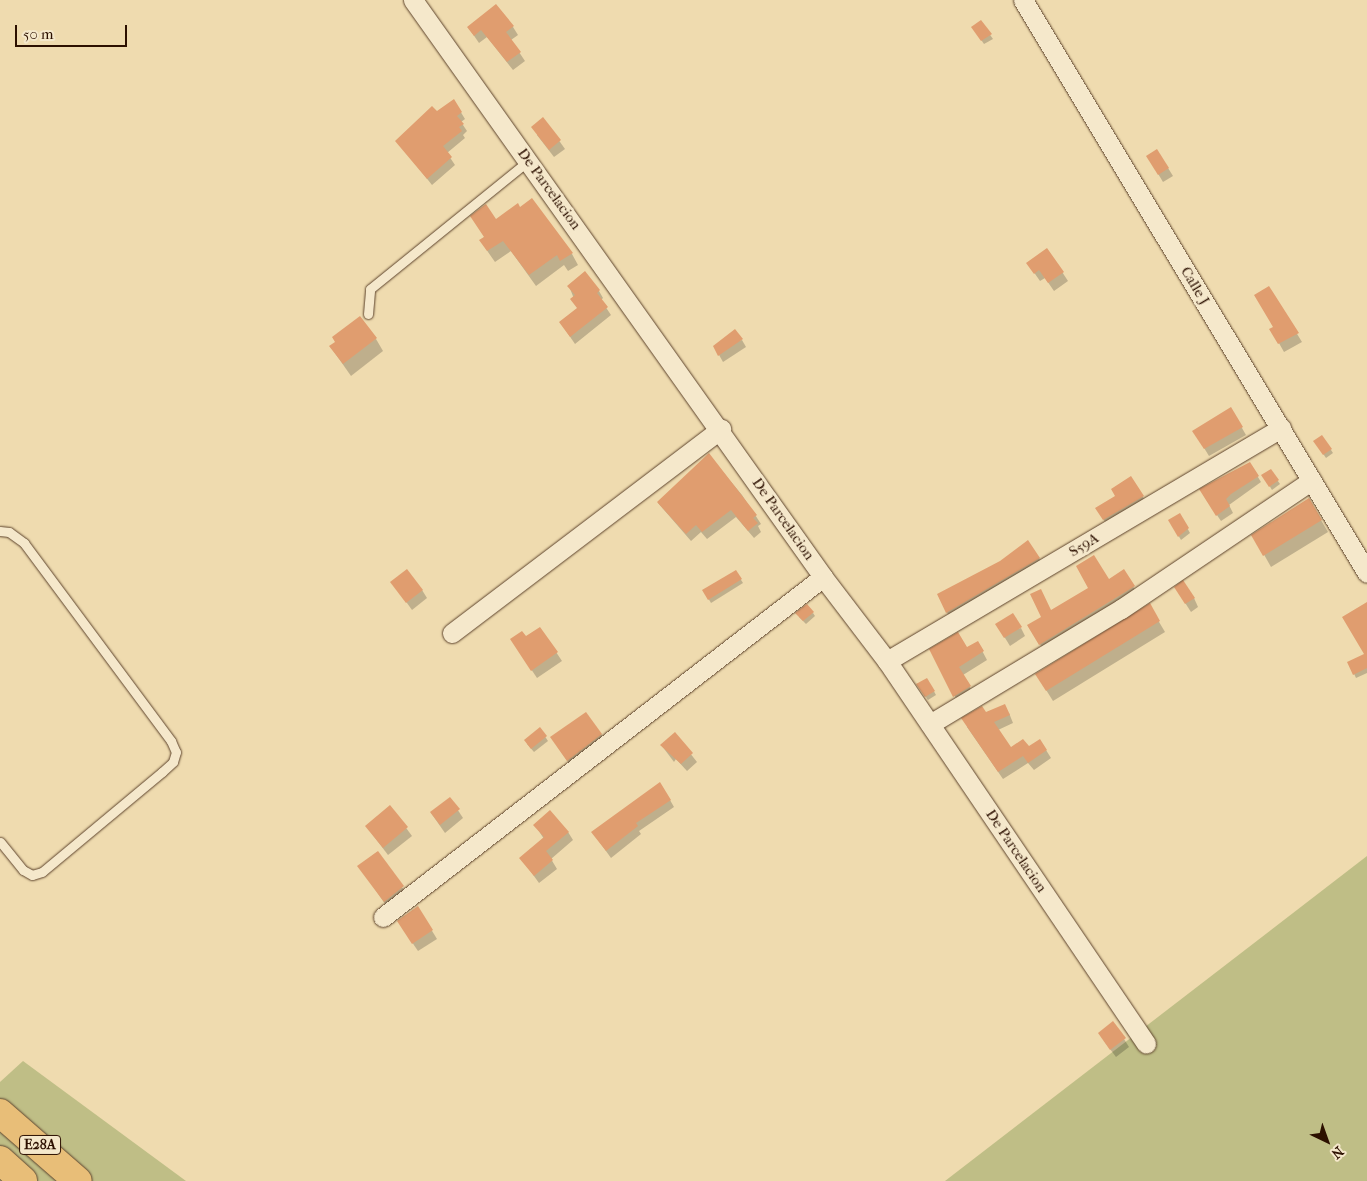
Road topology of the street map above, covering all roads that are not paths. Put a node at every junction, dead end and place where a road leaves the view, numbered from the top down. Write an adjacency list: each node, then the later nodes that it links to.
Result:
1 (414, 0): 3 (street, De Parcelacion)
2 (1023, 0): 5 (street, Calle J)
3 (528, 160): 4 (lane); 6 (street, De Parcelacion)
4 (368, 314)
5 (1281, 428): 7 (street, Calle J); 12 (street, S59A)
6 (721, 429): 10 (street, De Parcelacion); 11 (street)
7 (1312, 480): 9 (street, Calle J); 13 (street)
8 (0, 531): 14 (lane)
9 (1367, 573)
10 (823, 577): 12 (street, De Parcelacion); 15 (street)
11 (452, 633)
12 (887, 661): 13 (street, De Parcelacion)
13 (930, 724): 16 (street, De Parcelacion)
14 (0, 842)
15 (383, 917)
16 (1146, 1043)
17 (0, 1113): 20 (highway, E28A)
18 (0, 1160): 19 (highway, E28A)
19 (23, 1181)
20 (78, 1181)

